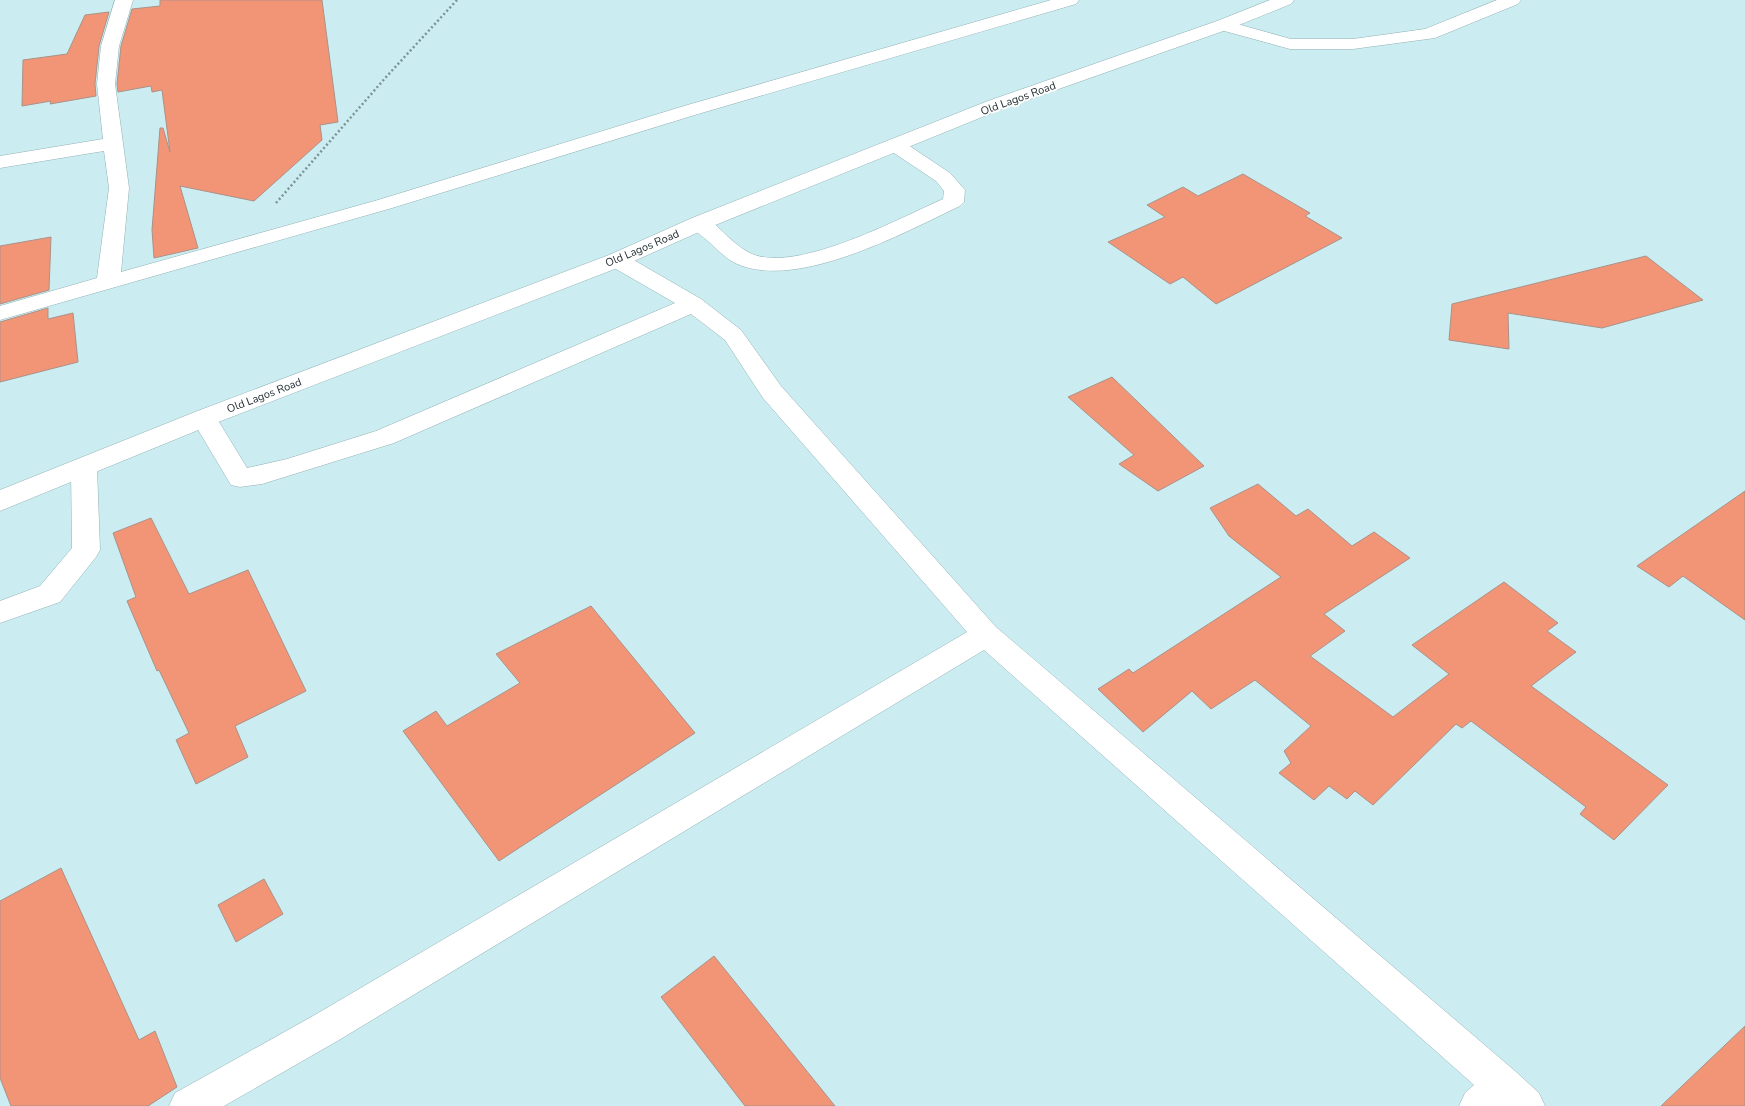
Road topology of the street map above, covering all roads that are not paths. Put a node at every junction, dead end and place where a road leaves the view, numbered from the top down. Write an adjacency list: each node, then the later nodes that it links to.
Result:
1 (124, 0): 6 (street)
2 (1070, 0): 11 (street)
3 (1512, 0): 5 (street)
4 (1282, 1): 5 (street, Old Lagos Road)
5 (1223, 25): 7 (street, Old Lagos Road)
6 (113, 143): 8 (street); 11 (street)
7 (894, 145): 9 (street, Old Lagos Road); 9 (street)
8 (0, 162)
9 (700, 223): 10 (street, Old Lagos Road)
10 (616, 260): 12 (street); 14 (street, Old Lagos Road)
11 (108, 283): 13 (street)
12 (693, 304): 14 (street); 18 (street)
13 (0, 313)
14 (204, 418): 15 (street, Old Lagos Road)
15 (84, 468): 16 (street, Old Lagos Road); 17 (street)
16 (0, 501)
17 (0, 612)
18 (986, 635): 19 (street); 20 (street)
19 (1502, 1099)
20 (188, 1106)

